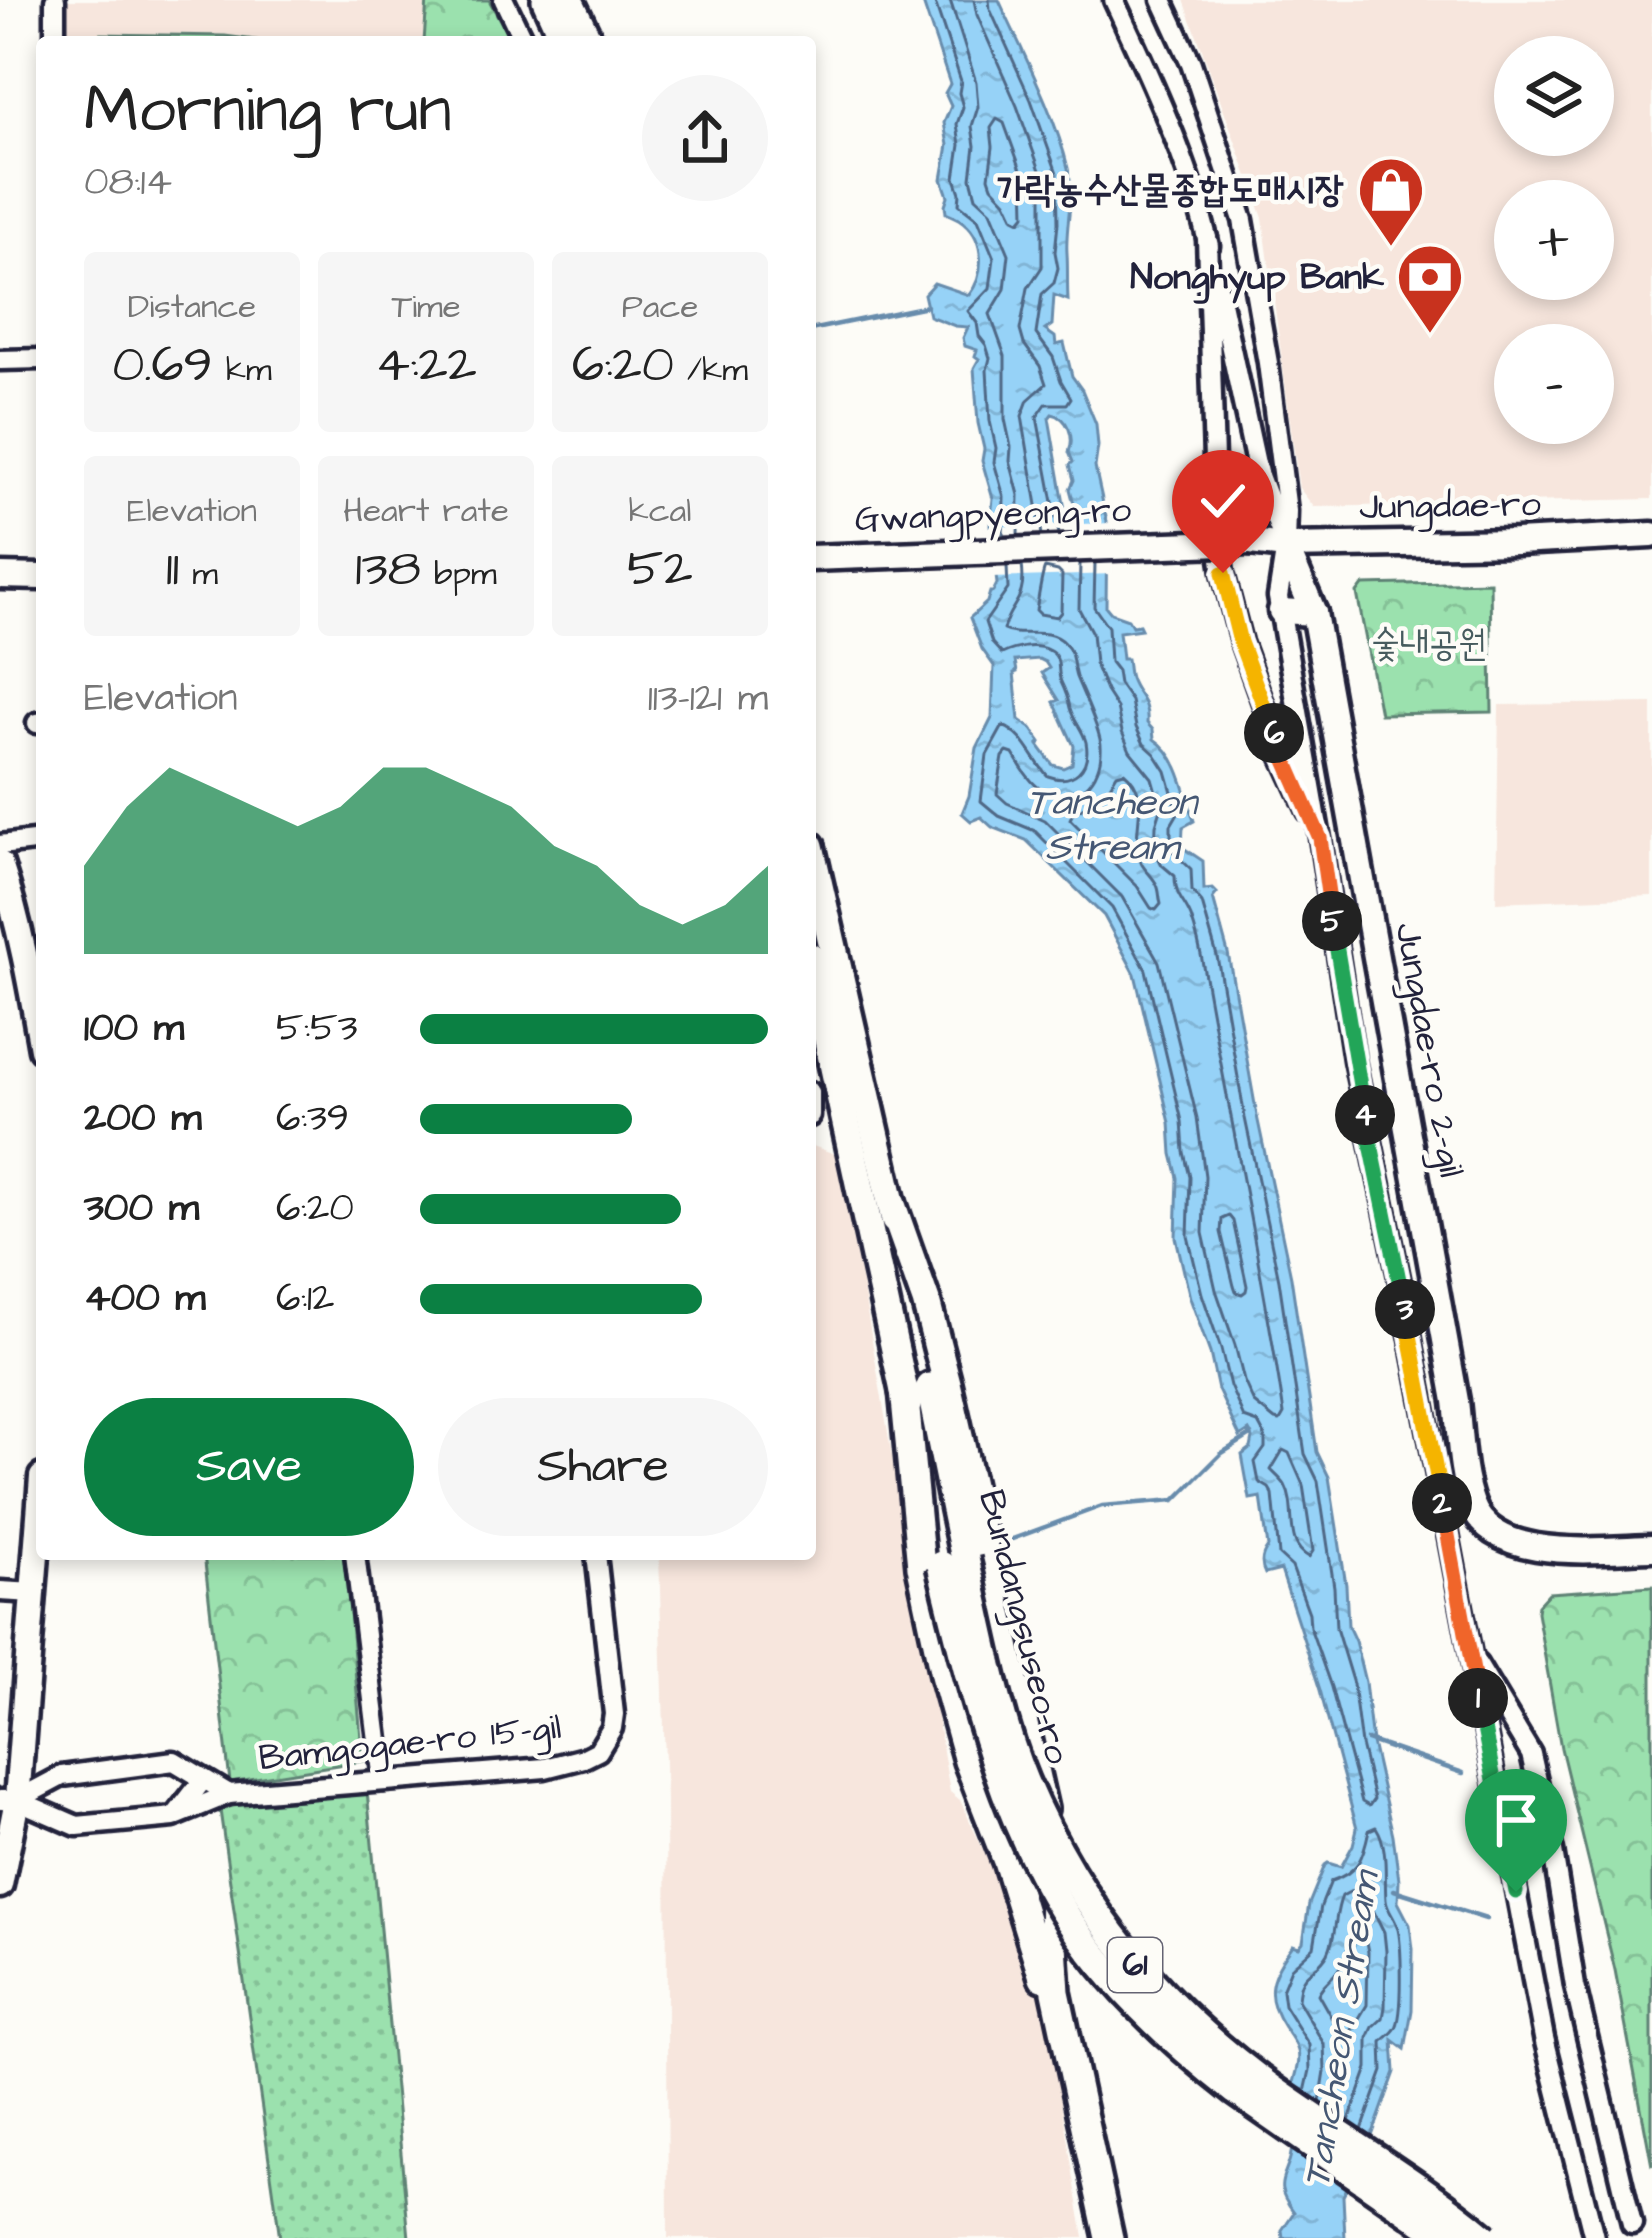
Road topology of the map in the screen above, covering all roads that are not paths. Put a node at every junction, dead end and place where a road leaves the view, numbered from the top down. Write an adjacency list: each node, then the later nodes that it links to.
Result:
1 (55, 0): 7 (street)
2 (504, 0): 8 (street)
3 (546, 0): 9 (highway)
4 (569, 0): 10 (highway)
5 (1114, 0): 11 (street)
6 (1162, 0): 16 (street)
7 (55, 36)
8 (521, 36)
9 (562, 36)
10 (586, 36)
11 (1207, 238): 16 (street); 22 (street)
12 (36, 359): 13 (street)
13 (0, 360)
14 (1652, 535): 16 (main road, Jungdae-ro)
15 (1250, 542): 16 (main road, Jungdae-ro); 17 (main road, Gwangpyeong-ro, bridge)
16 (1286, 546): 20 (street); 21 (main road, Jungdae-ro 2-gil)
17 (816, 558)
18 (0, 576): 19 (main road)
19 (36, 577)
20 (1280, 611): 21 (main road); 22 (street)
21 (1314, 614): 30 (main road, Jungdae-ro 2-gil)
22 (1320, 838): 37 (street)
23 (36, 841): 24 (street)
24 (0, 845)
25 (0, 864): 28 (main road)
26 (816, 872): 29 (highway, Bundangsuseo-ro / 61)
27 (816, 985): 34 (highway, Bundangsuseo-ro / 61)
28 (36, 1016)
29 (891, 1202): 34 (highway, Bundangsuseo-ro / 61); 45 (highway)
30 (1652, 1548)
31 (36, 1560): 36 (main road)
32 (357, 1560): 39 (street)
33 (597, 1560): 39 (street, Bamgogae-ro 15-gil)
34 (942, 1564): 45 (highway); 47 (highway, Bundangsuseo-ro / 61, bridge); 48 (highway, Bundangsuseo-ro / 61, bridge)
35 (0, 1591): 36 (street)
36 (34, 1593): 41 (main road)
37 (1468, 1650): 44 (street); 46 (street)
38 (203, 1780): 40 (street, Bamgogae-ro 15-gil); 41 (street, Bamgogae-ro 15-gil); 42 (street)
39 (383, 1781): 40 (street, Bamgogae-ro 15-gil)
40 (229, 1794): 42 (street)
41 (9, 1800): 42 (street); 43 (main road)
42 (174, 1817)
43 (0, 1886)
44 (1632, 2224)
45 (1103, 2236)
46 (1594, 2236)
47 (1447, 2238)
48 (1485, 2238)

